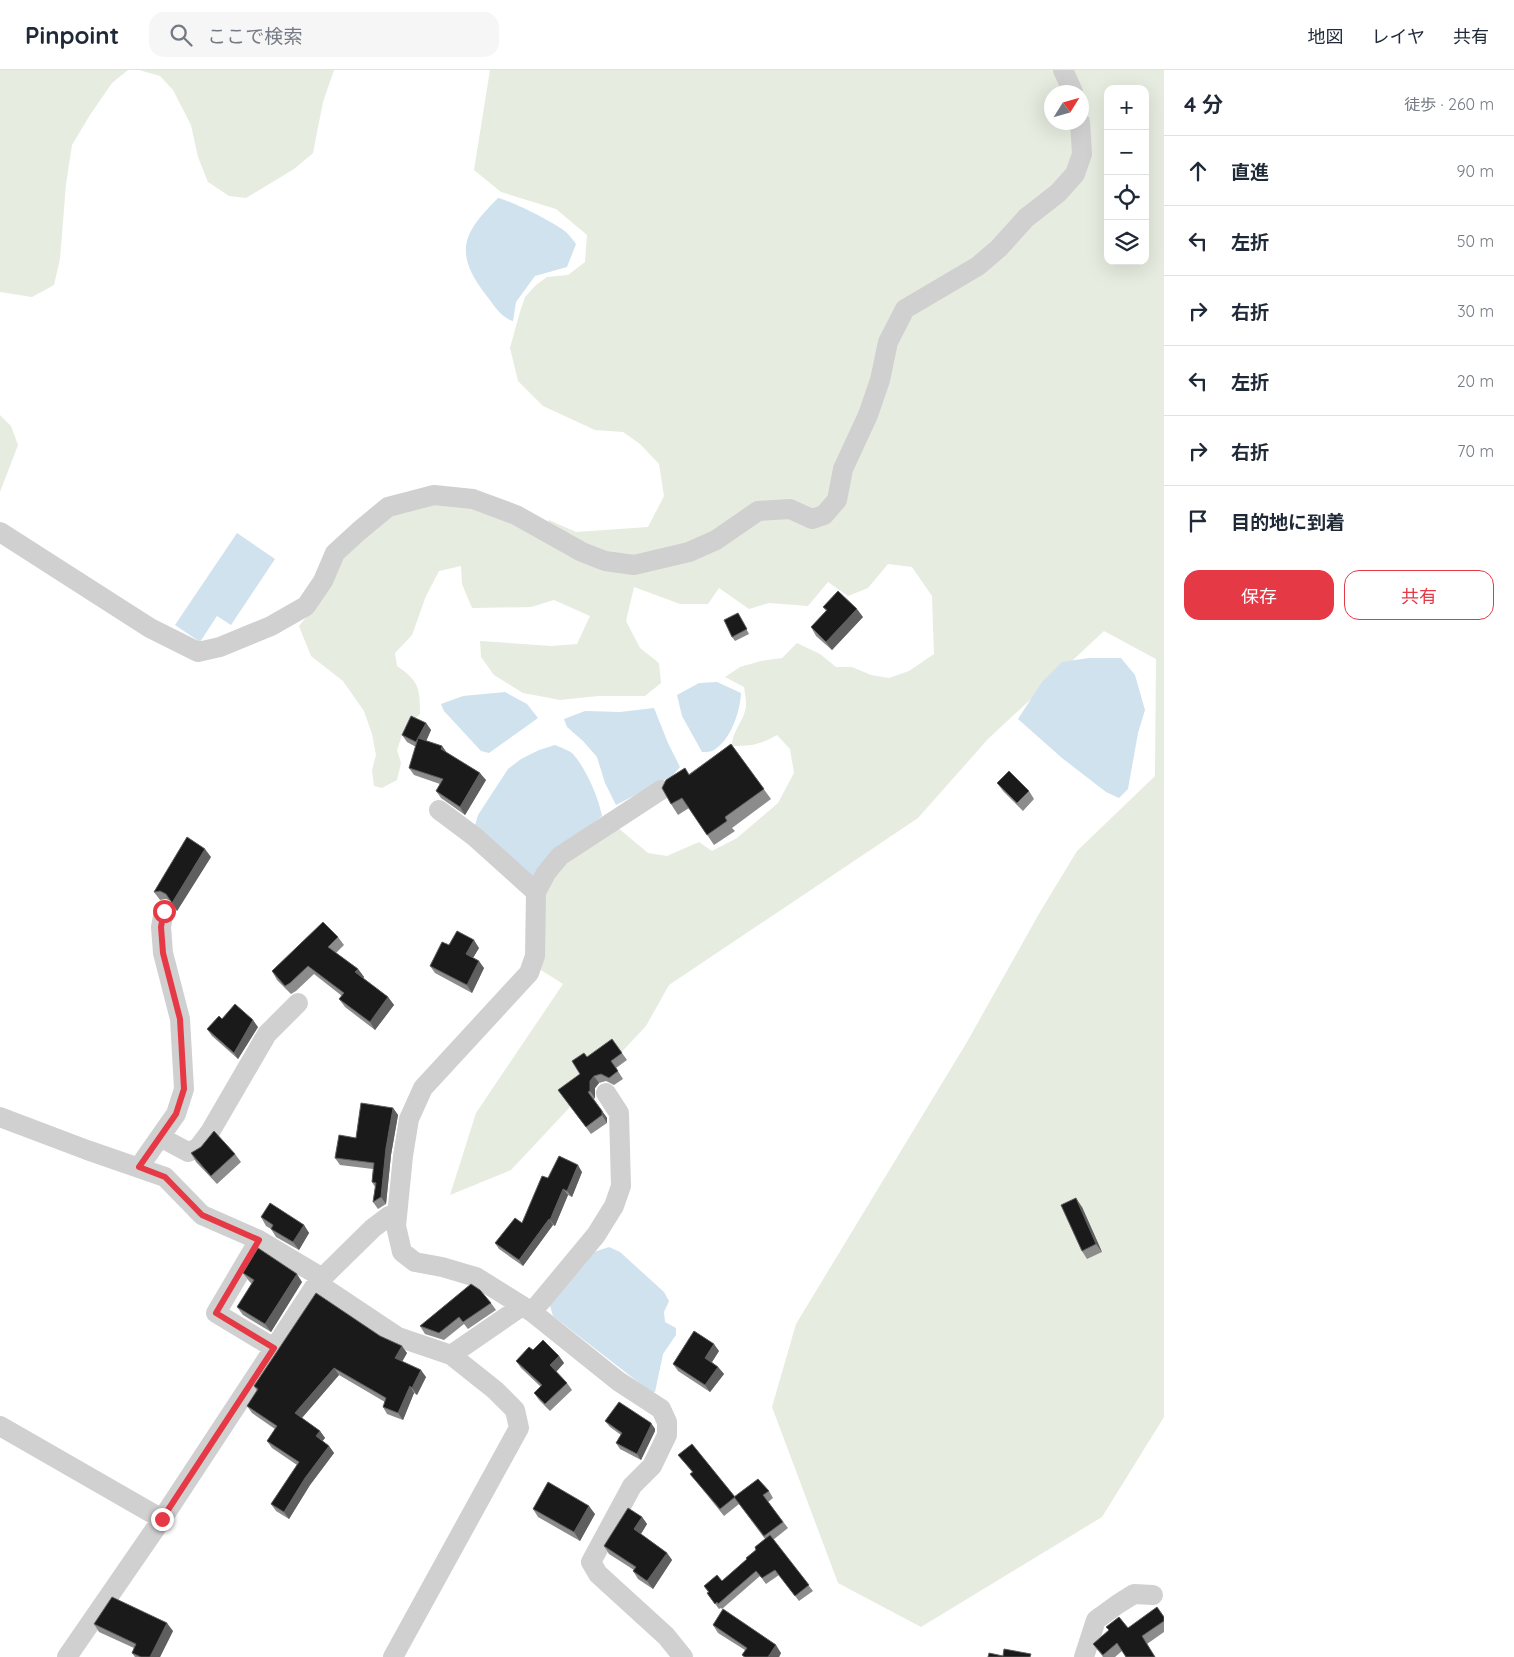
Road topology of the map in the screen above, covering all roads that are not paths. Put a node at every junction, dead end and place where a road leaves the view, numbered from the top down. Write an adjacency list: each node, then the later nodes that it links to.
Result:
1 (1063, 70): 2 (street)
2 (1070, 85)
3 (1080, 130): 4 (street)
4 (0, 532)
5 (660, 790): 7 (street)
6 (439, 810): 7 (street)
7 (536, 892): 14 (street)
8 (164, 911): 12 (street)
9 (298, 1003): 12 (street)
10 (606, 1093): 17 (street)
11 (0, 1117): 13 (street)
12 (160, 1137): 13 (street)
13 (139, 1167): 15 (street)
14 (397, 1213): 16 (street); 17 (street)
15 (259, 1240): 16 (street); 18 (street)
16 (319, 1280): 18 (street); 19 (street)
17 (527, 1309): 19 (street); 26 (street)
18 (274, 1348): 21 (street)
19 (451, 1355): 25 (street)
20 (0, 1426): 21 (street)
21 (162, 1519): 24 (street)
22 (1153, 1595): 23 (street)
23 (1086, 1655)
24 (67, 1657)
25 (393, 1657)
26 (684, 1657)

